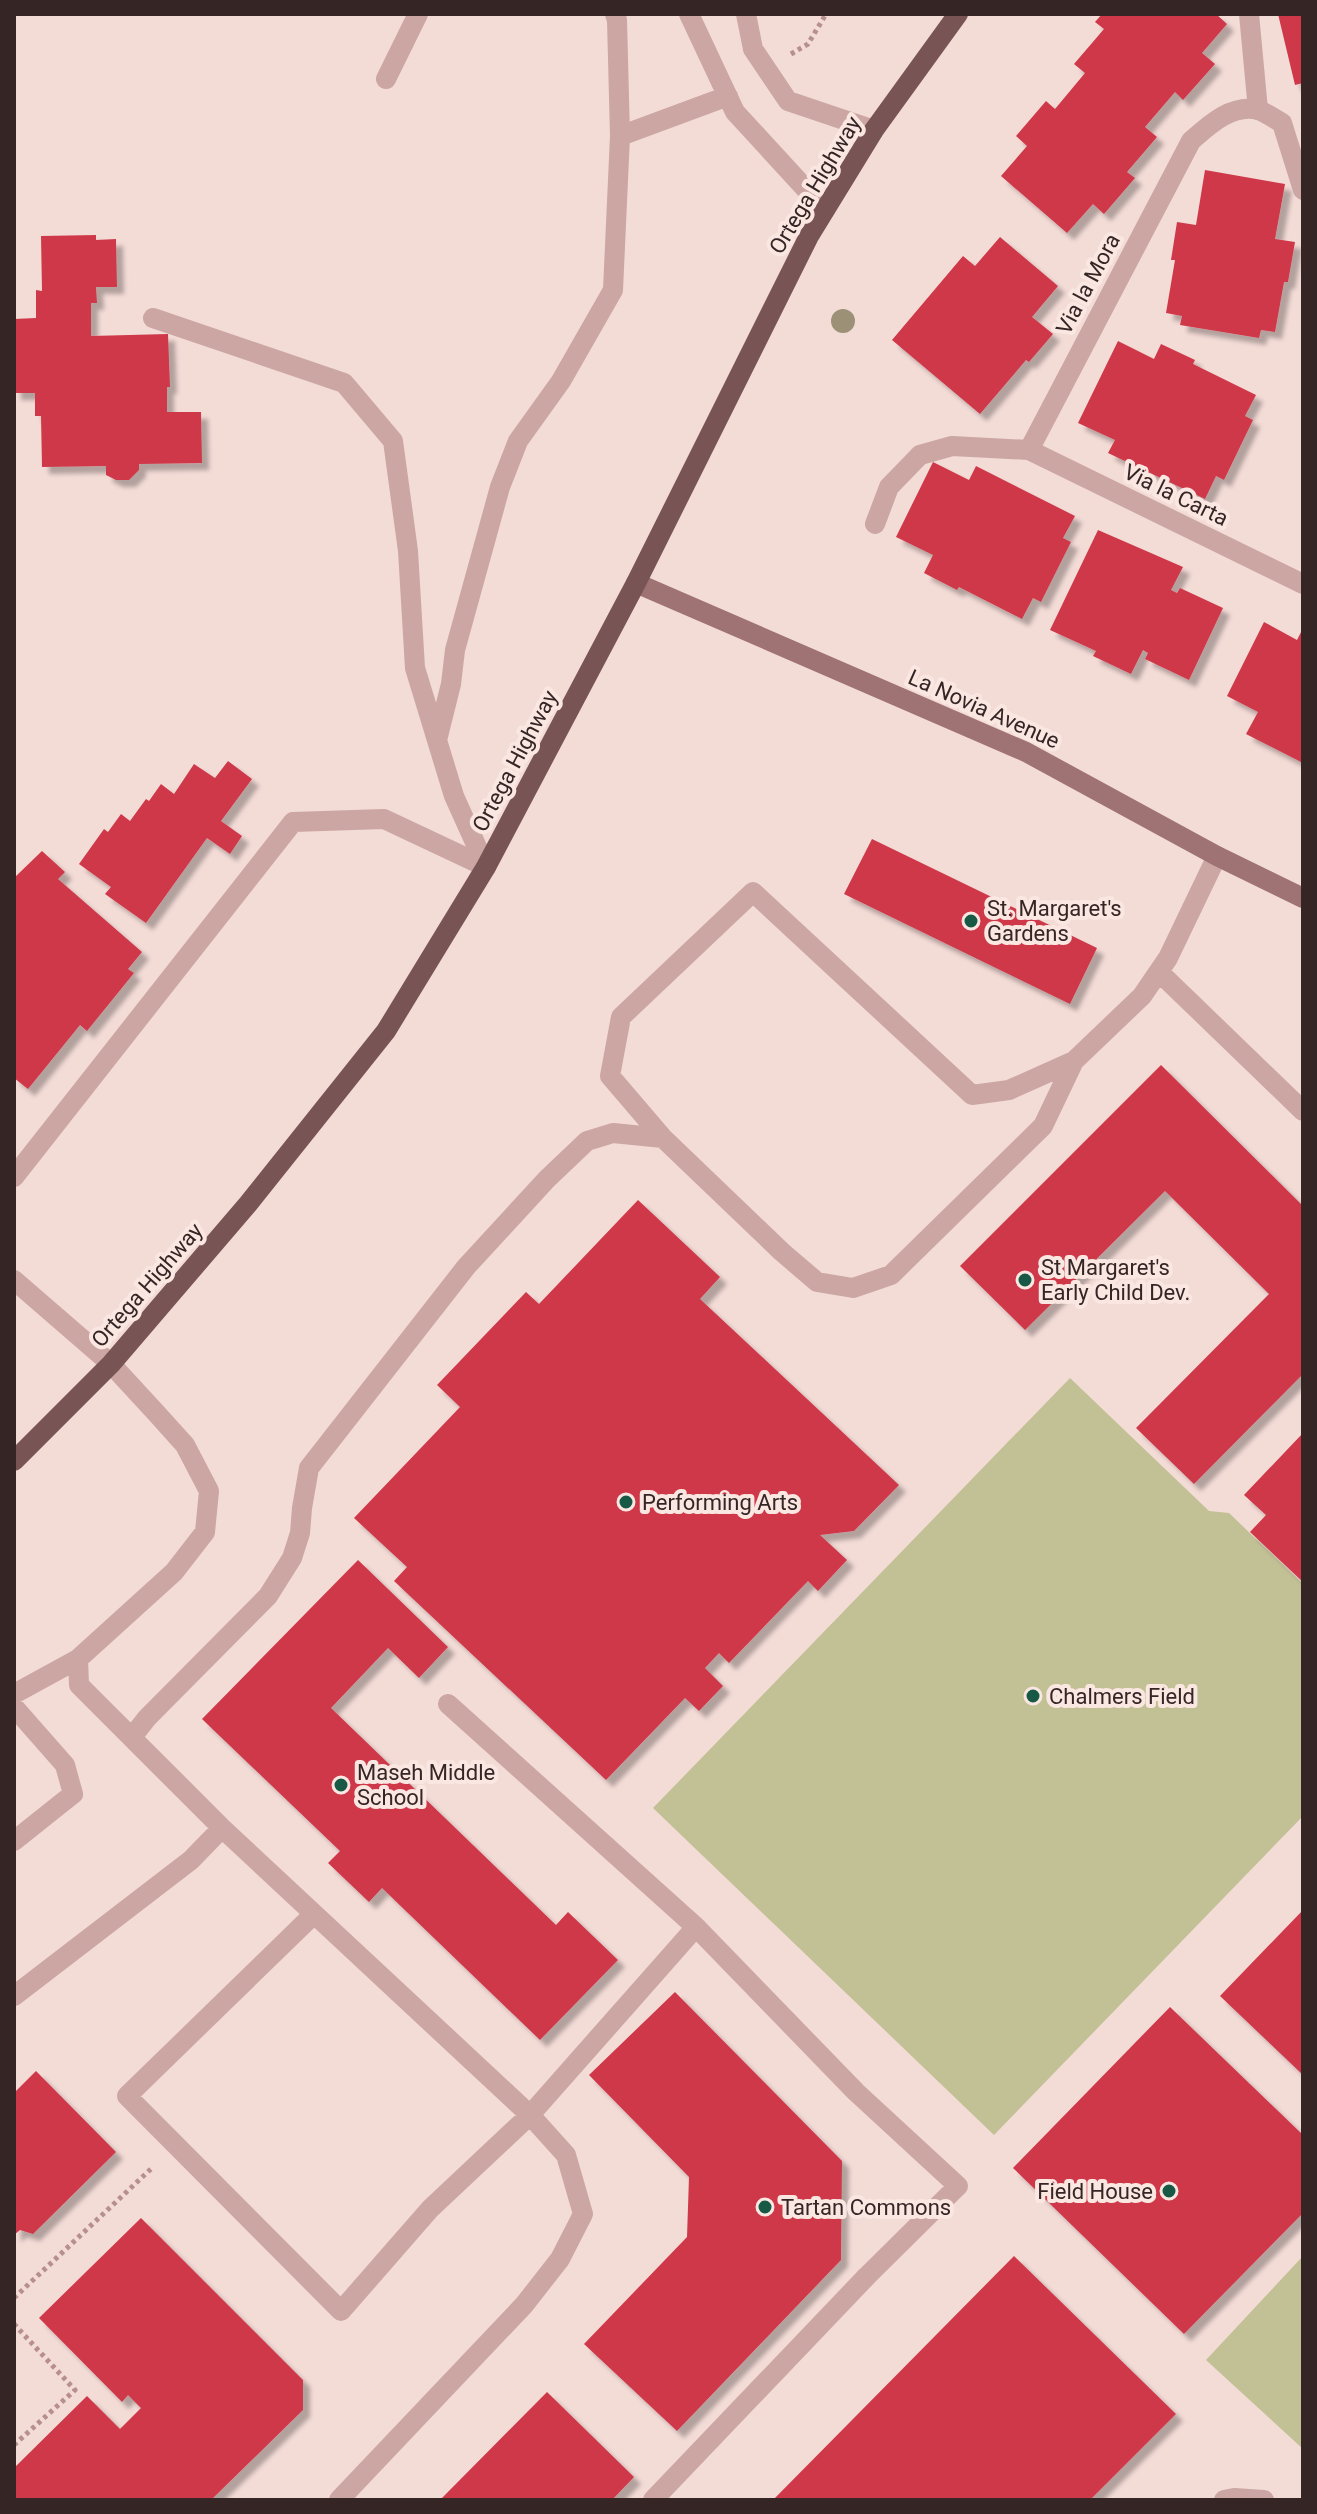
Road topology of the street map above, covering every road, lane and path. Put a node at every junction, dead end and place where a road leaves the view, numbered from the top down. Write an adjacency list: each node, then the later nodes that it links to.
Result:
1 (418, 14): 9 (street)
2 (615, 14): 13 (street)
3 (689, 14): 10 (street)
4 (746, 14): 8 (street)
5 (826, 14): 8 (path)
6 (958, 14): 12 (main road, Ortega Highway)
7 (1249, 14): 11 (street)
8 (766, 69): 12 (street)
9 (386, 79)
10 (728, 96): 13 (street); 15 (street)
11 (1258, 110): 14 (street); 17 (street, Via la Mora)
12 (874, 130): 15 (main road, Ortega Highway)
13 (620, 136): 21 (street)
14 (1303, 190)
15 (825, 210): 19 (main road, Ortega Highway)
16 (153, 318): 21 (street)
17 (1029, 450): 18 (street); 20 (street, Via la Carta)
18 (875, 524)
19 (636, 583): 22 (main road, La Novia Avenue); 23 (main road, Ortega Highway)
20 (1303, 584)
21 (437, 740): 23 (street)
22 (1217, 856): 24 (main road, La Novia Avenue); 25 (street)
23 (486, 867): 29 (street); 31 (main road, Ortega Highway)
24 (1303, 898)
25 (1159, 972): 26 (street); 27 (street)
26 (1074, 1061): 28 (street); 28 (street)
27 (1303, 1111)
28 (663, 1138): 37 (street)
29 (14, 1177)
30 (14, 1280): 31 (street)
31 (111, 1364): 32 (main road, Ortega Highway); 33 (street)
32 (14, 1461)
33 (78, 1659): 34 (street); 37 (street)
34 (14, 1694)
35 (448, 1704): 41 (street)
36 (14, 1707): 39 (street)
37 (132, 1737): 38 (street)
38 (222, 1828): 40 (street); 42 (street)
39 (14, 1841)
40 (314, 1914): 43 (street); 43 (street)
41 (696, 1927): 43 (street); 49 (street)
42 (14, 1996)
43 (530, 2115): 48 (street)
44 (153, 2167): 45 (path)
45 (14, 2298)
46 (14, 2324): 47 (path)
47 (14, 2445)
48 (339, 2500)
49 (653, 2500)
50 (1224, 2500): 51 (street)
51 (1264, 2500)

